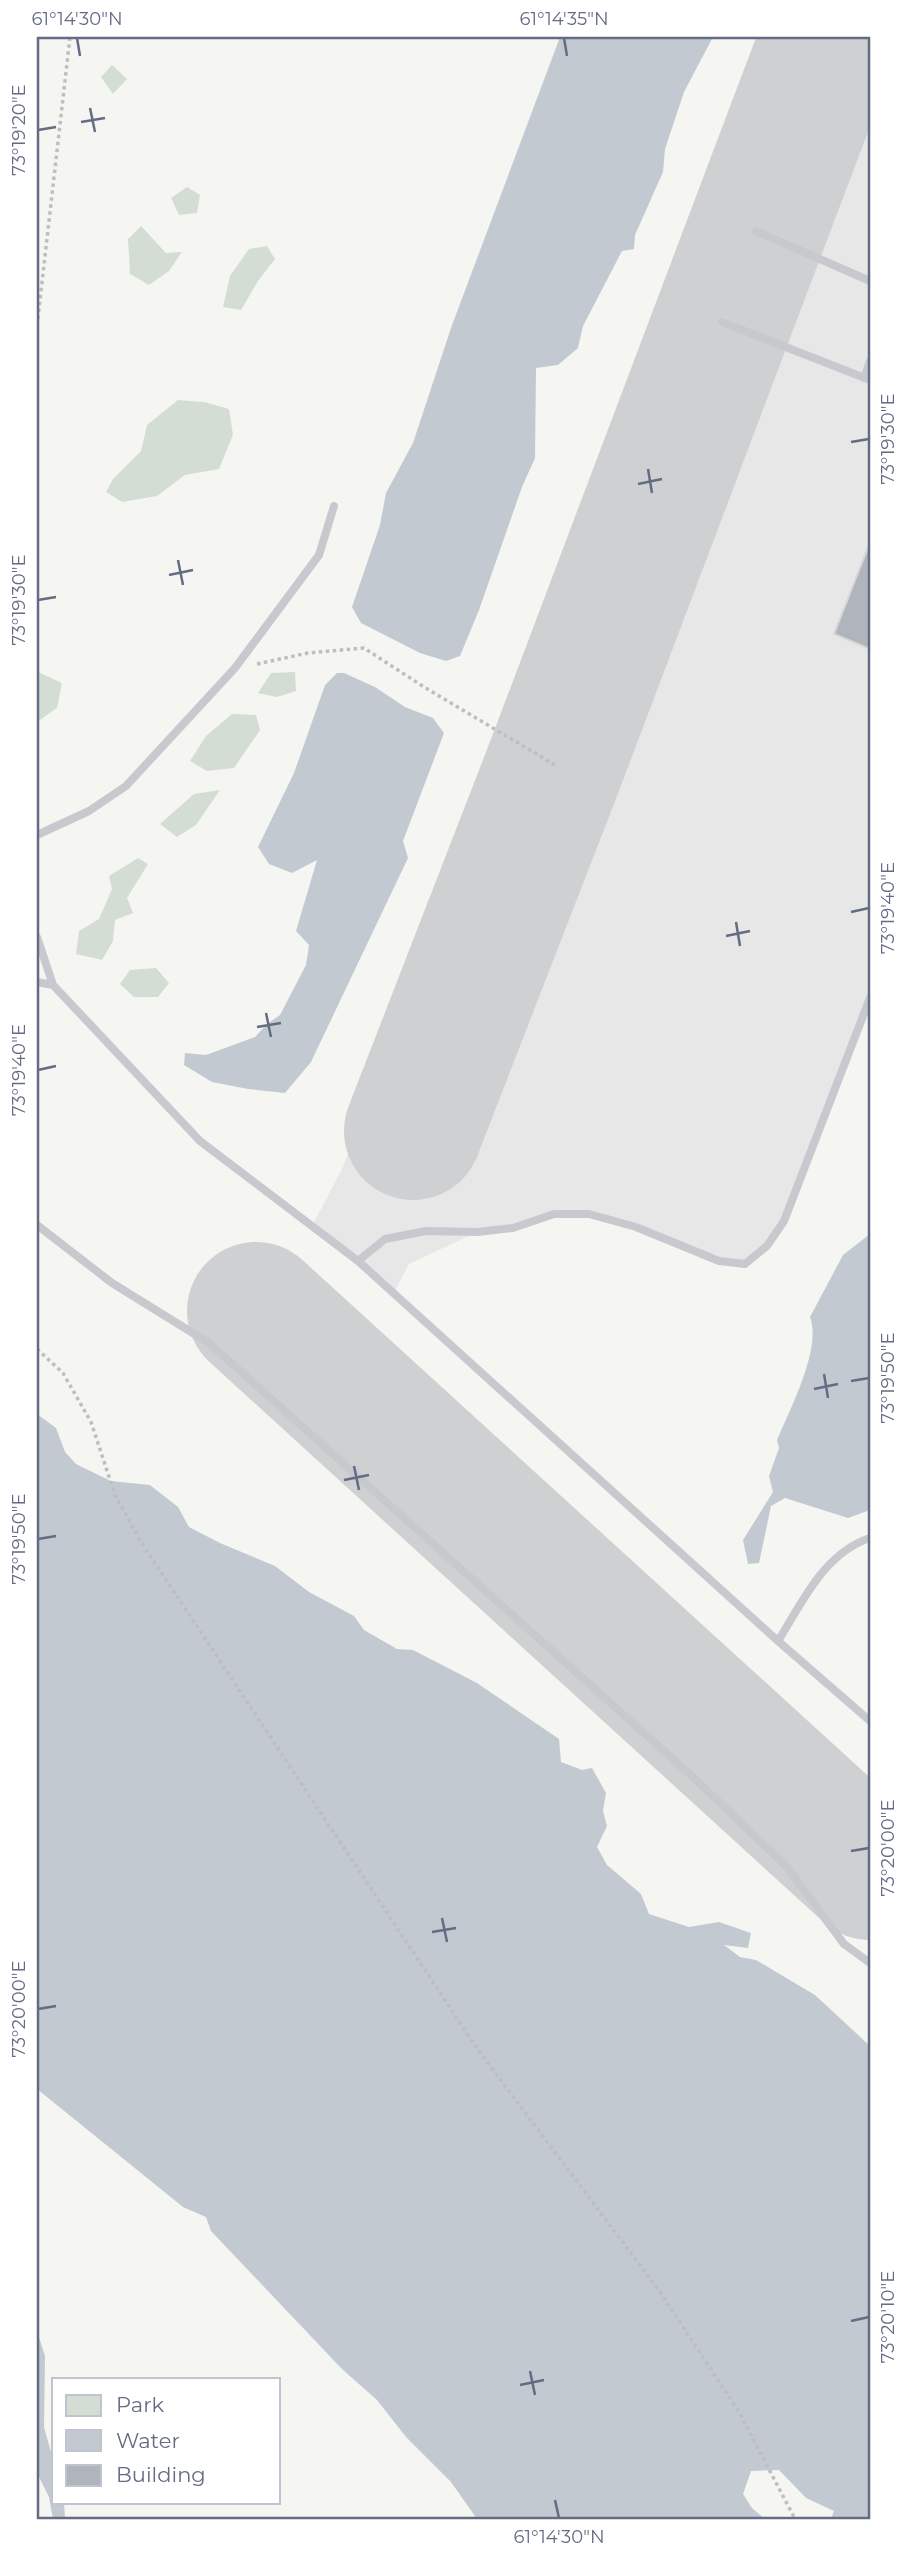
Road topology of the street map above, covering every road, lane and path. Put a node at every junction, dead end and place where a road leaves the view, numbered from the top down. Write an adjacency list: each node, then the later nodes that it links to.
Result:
1 (70, 37): 5 (path)
2 (756, 231): 3 (lane)
3 (870, 281)
4 (722, 322): 7 (lane)
5 (37, 326)
6 (870, 361): 7 (lane)
7 (867, 379)
8 (334, 506): 9 (lane)
9 (235, 668): 10 (path); 11 (lane)
10 (555, 765)
11 (37, 835)
12 (37, 937): 14 (lane)
13 (37, 982): 14 (lane)
14 (54, 985): 17 (lane)
15 (870, 998): 17 (lane)
16 (37, 1225): 22 (lane)
17 (358, 1261): 20 (lane)
18 (37, 1349): 23 (path)
19 (870, 1538): 20 (lane)
20 (778, 1641): 21 (lane)
21 (870, 1721)
22 (870, 1963)
23 (795, 2519)

